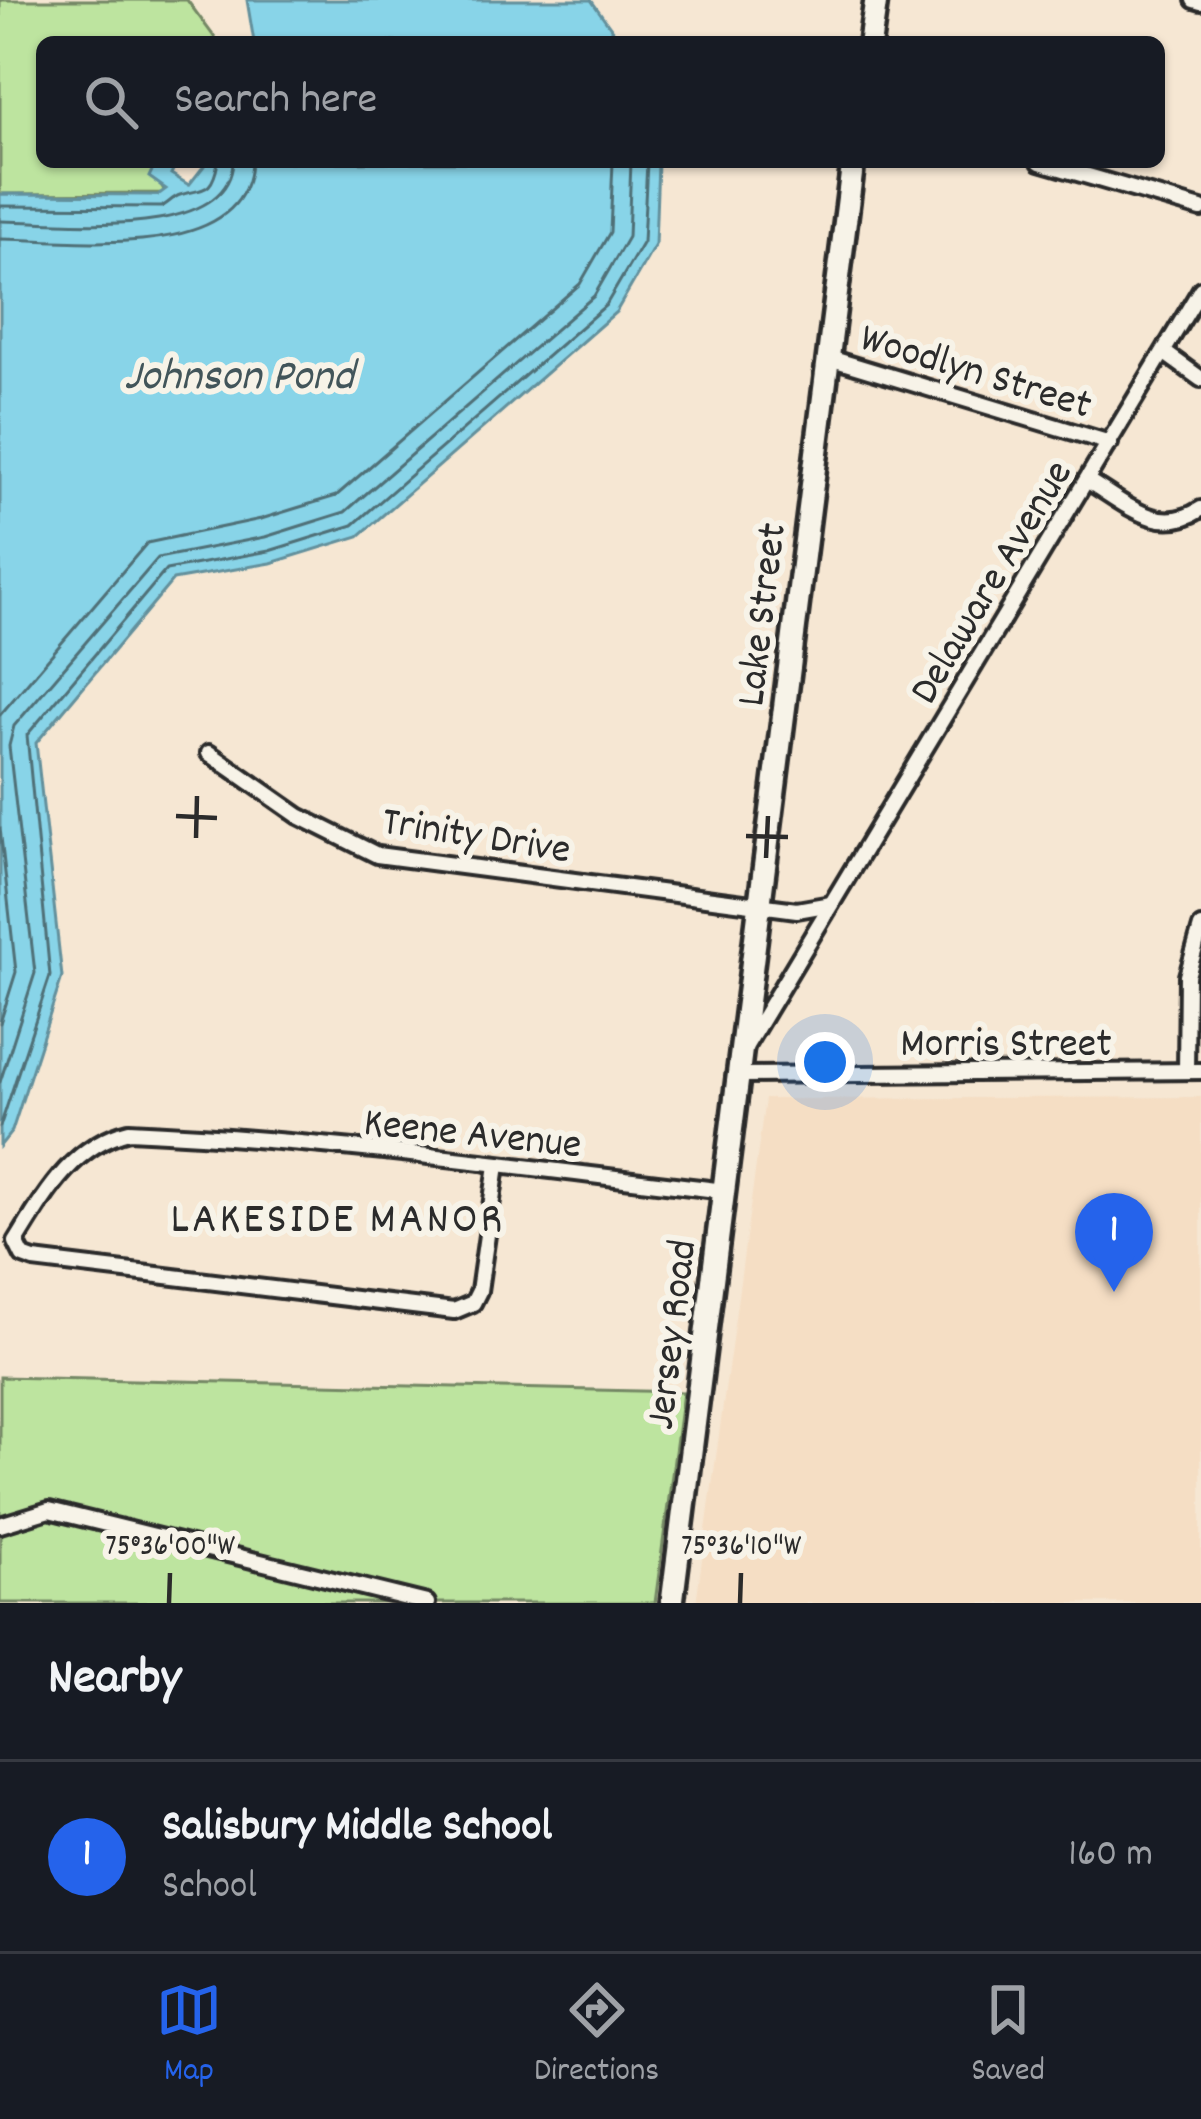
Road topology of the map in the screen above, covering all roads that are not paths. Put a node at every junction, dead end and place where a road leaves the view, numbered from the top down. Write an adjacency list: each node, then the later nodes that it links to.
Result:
1 (876, 0): 2 (street)
2 (871, 36)
3 (852, 168): 8 (street, Lake Street)
4 (1061, 168): 5 (street)
5 (1201, 208)
6 (1201, 289): 7 (street, Delaware Avenue)
7 (1165, 353): 9 (street); 10 (street, Delaware Avenue)
8 (826, 357): 10 (street, Woodlyn Street); 14 (street, Lake Street)
9 (1201, 380)
10 (1110, 443): 11 (street, Delaware Avenue)
11 (1088, 481): 12 (street); 15 (street, Delaware Avenue)
12 (1201, 509)
13 (209, 753): 14 (street, Trinity Drive)
14 (761, 904): 15 (street); 17 (street, Lake Street)
15 (831, 904): 17 (street, Delaware Avenue)
16 (1201, 927): 18 (street)
17 (744, 1049): 19 (street, Lake Street)
18 (1193, 1071): 19 (street, Morris Street)
19 (740, 1075): 21 (street, Jersey Road)
20 (497, 1165): 20 (street, Keene Avenue); 21 (street, Keene Avenue)
21 (725, 1191): 25 (street, Jersey Road)
22 (0, 1525): 23 (street)
23 (397, 1599): 24 (street)
24 (427, 1603)
25 (672, 1603)

